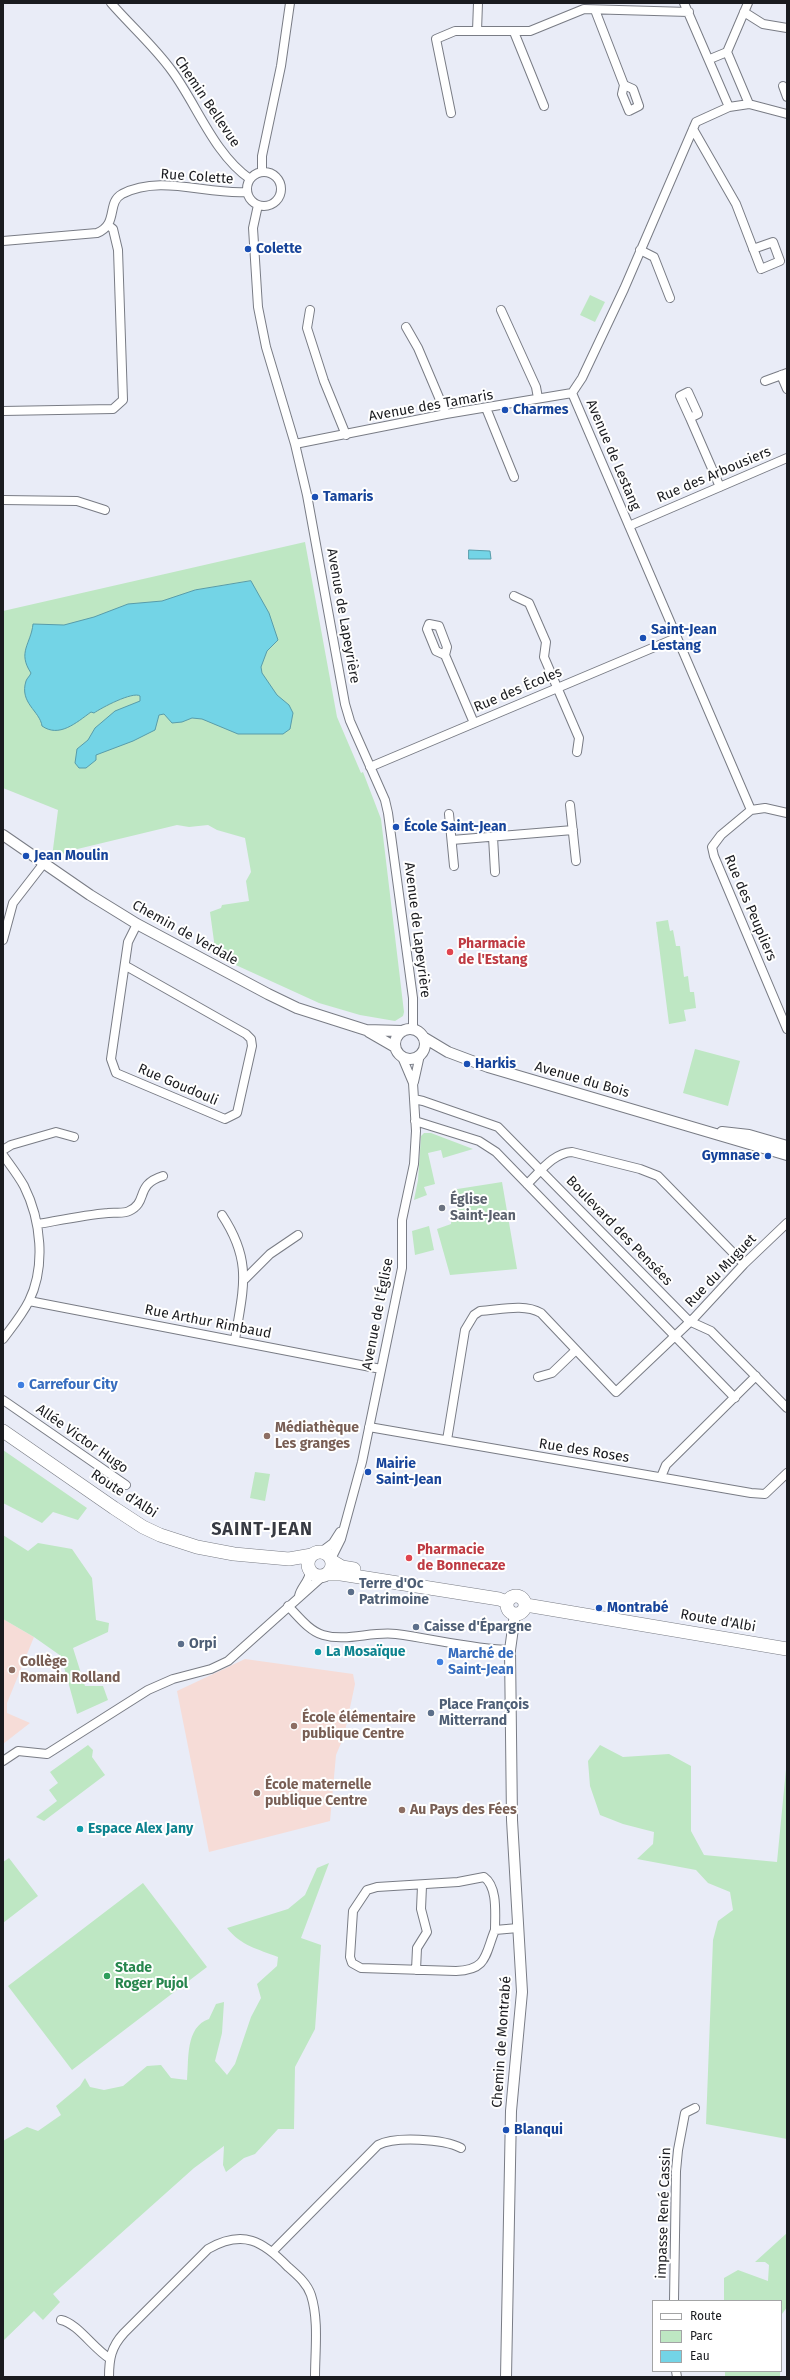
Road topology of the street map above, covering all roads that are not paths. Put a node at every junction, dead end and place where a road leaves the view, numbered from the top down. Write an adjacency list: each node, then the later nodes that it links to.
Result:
1 (111, 3): 24 (street, Chemin Bellevue)
2 (290, 3): 23 (street)
3 (478, 3): 10 (street)
4 (684, 3): 7 (street)
5 (748, 3): 8 (street)
6 (595, 10): 7 (street); 11 (street); 14 (street)
7 (689, 12): 13 (street)
8 (744, 12): 9 (street); 12 (street)
9 (787, 28)
10 (477, 31): 11 (street); 20 (street)
11 (514, 32): 18 (street)
12 (727, 52): 13 (street); 17 (street)
13 (710, 59): 19 (street)
14 (624, 85)
15 (783, 86): 16 (street)
16 (787, 97)
17 (749, 104): 19 (street, Avenue de Lestang); 21 (street)
18 (544, 106)
19 (729, 107): 22 (street, Avenue de Lestang)
20 (451, 113)
21 (787, 114)
22 (693, 129): 29 (street); 30 (street, Avenue de Lestang)
23 (262, 172): 24 (street); 26 (street)
24 (250, 179): 25 (street)
25 (247, 192): 26 (street); 27 (street, Rue Colette)
26 (258, 205): 45 (street, Avenue de Lapeyrière)
27 (108, 225): 28 (street); 41 (street)
28 (3, 241)
29 (753, 249)
30 (640, 250): 31 (street); 38 (street, Avenue de Lestang)
31 (670, 298)
32 (310, 310): 44 (street)
33 (501, 310): 39 (street)
34 (406, 327): 42 (street)
35 (784, 374): 36 (street); 37 (street)
36 (765, 381)
37 (787, 389)
38 (572, 393): 39 (street, Avenue des Tamaris); 51 (street, Avenue de Lestang)
39 (538, 398): 40 (street, Avenue des Tamaris)
40 (486, 408): 42 (street, Avenue des Tamaris); 47 (street)
41 (3, 411)
42 (446, 414): 44 (street, Avenue des Tamaris)
43 (690, 418): 48 (street)
44 (346, 435): 45 (street, Avenue des Tamaris)
45 (295, 444): 58 (street, Avenue de Lapeyrière)
46 (787, 458): 48 (street, Rue des Arbousiers)
47 (514, 477)
48 (720, 487): 51 (street, Rue des Arbousiers)
49 (3, 500): 50 (street)
50 (105, 510)
51 (629, 526): 53 (street, Avenue de Lestang)
52 (514, 596): 55 (street)
53 (676, 638): 55 (street, Rue des Écoles); 60 (street, Avenue de Lestang)
54 (445, 655): 56 (street)
55 (558, 688): 56 (street, Rue des Écoles); 57 (street)
56 (474, 723): 58 (street, Rue des Écoles)
57 (577, 752)
58 (370, 767): 76 (street, Avenue de Lapeyrière)
59 (570, 805): 63 (street)
60 (751, 810): 61 (street); 74 (street, Rue des Peupliers)
61 (787, 813)
62 (449, 814): 66 (street)
63 (573, 830): 65 (street); 67 (street)
64 (3, 835): 68 (street, Chemin de Verdale)
65 (494, 837): 66 (street); 70 (street)
66 (452, 840): 69 (street)
67 (576, 861)
68 (44, 863): 71 (street, Chemin de Verdale); 72 (street)
69 (454, 866)
70 (495, 872)
71 (137, 924): 73 (street, Rue Goudouli); 75 (street, Chemin de Verdale)
72 (3, 940)
73 (126, 966): 73 (street, Rue Goudouli)
74 (787, 1029)
75 (366, 1030): 76 (street, Chemin de Verdale); 78 (street, Chemin de Verdale)
76 (408, 1030): 77 (street); 78 (street)
77 (423, 1037): 79 (street, Avenue du Bois); 80 (street)
78 (395, 1047): 81 (street)
79 (448, 1052): 80 (street, Avenue du Bois); 85 (street, Avenue du Bois)
80 (421, 1055): 81 (street); 82 (street, Avenue de l'Église)
81 (402, 1057): 82 (street, Avenue de l'Église)
82 (413, 1083): 83 (street, Avenue de l'Église)
83 (414, 1100): 84 (street, Avenue de l'Église); 91 (street, Boulevard des Pensées)
84 (415, 1121): 93 (street); 106 (street, Avenue de l'Église)
85 (710, 1131): 87 (street, Avenue du Bois); 90 (street, Avenue du Bois)
86 (74, 1137): 88 (street)
87 (787, 1146)
88 (3, 1150)
89 (3, 1155): 96 (street)
90 (787, 1155)
91 (541, 1170): 93 (street); 98 (street); 101 (street, Boulevard des Pensées)
92 (163, 1176): 96 (street)
93 (527, 1184): 102 (street)
94 (222, 1216): 99 (street)
95 (787, 1223): 98 (street, Rue du Muguet)
96 (38, 1224): 100 (street)
97 (298, 1235): 99 (street)
98 (744, 1264): 101 (street, Rue du Muguet)
99 (245, 1279): 104 (street)
100 (29, 1301): 103 (street); 104 (street, Rue Arthur Rimbaud)
101 (689, 1321): 102 (street, Rue du Muguet); 107 (street, Boulevard des Pensées)
102 (673, 1335): 105 (street, Rue du Muguet); 109 (street)
103 (3, 1339)
104 (235, 1340): 106 (street, Rue Arthur Rimbaud)
105 (576, 1350): 108 (street); 114 (street)
106 (381, 1368): 112 (street, Avenue de l'Église)
107 (756, 1376): 109 (street); 111 (street, Boulevard des Pensées)
108 (538, 1377)
109 (735, 1398): 116 (street)
110 (3, 1400): 117 (street, Allée Victor Hugo)
111 (787, 1408)
112 (369, 1427): 114 (street, Rue des Roses); 118 (street, Avenue de l'Église)
113 (3, 1431): 119 (main road, Route d'Albi)
114 (447, 1440): 116 (street, Rue des Roses)
115 (787, 1472): 116 (street, Rue des Roses)
116 (661, 1477)
117 (126, 1486)
118 (345, 1523): 120 (street, Avenue de l'Église); 120 (street, Avenue de l'Église)
119 (242, 1554): 120 (main road, Route d'Albi); 121 (main road, Route d'Albi)
120 (324, 1557): 121 (main road); 122 (main road); 123 (main road)
121 (310, 1571): 122 (main road, Route d'Albi); 124 (street)
122 (325, 1575): 123 (main road); 124 (street)
123 (444, 1590): 125 (main road)
124 (299, 1596): 127 (street)
125 (507, 1602): 126 (main road); 128 (main road)
126 (526, 1605): 128 (main road); 129 (main road, Route d'Albi)
127 (288, 1606): 130 (street); 131 (street)
128 (515, 1614): 130 (street, Chemin de Montrabé)
129 (787, 1649)
130 (510, 1650): 133 (street, Chemin de Montrabé)
131 (3, 1761)
132 (422, 1886): 134 (street); 135 (street); 135 (street)
133 (518, 1928): 134 (street); 144 (street, Chemin de Montrabé)
134 (494, 1930): 135 (street)
135 (416, 1970)
136 (695, 2108): 139 (street, impasse René Cassin)
137 (461, 2148): 138 (street)
138 (273, 2252): 141 (street); 143 (street)
139 (674, 2300)
140 (61, 2320): 141 (street)
141 (109, 2358): 142 (street)
142 (109, 2377)
143 (315, 2377)
144 (506, 2377)

